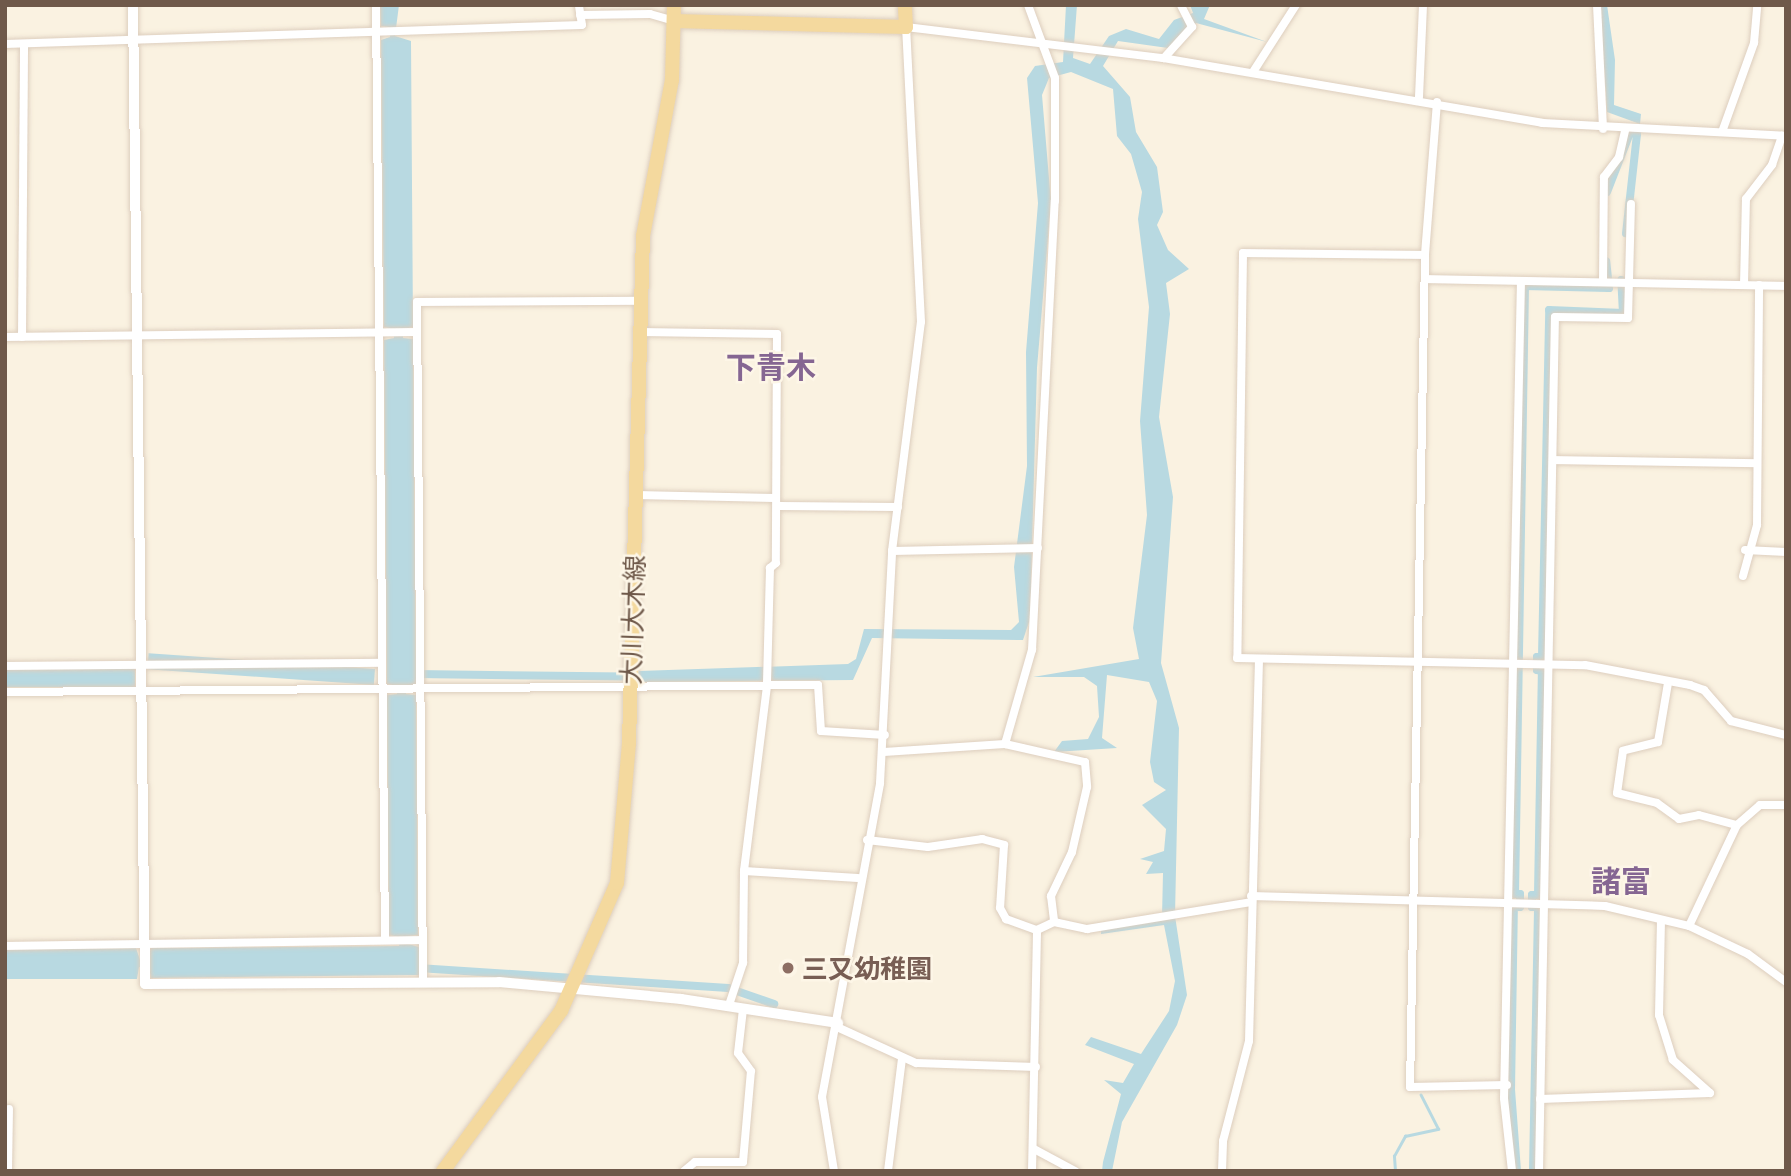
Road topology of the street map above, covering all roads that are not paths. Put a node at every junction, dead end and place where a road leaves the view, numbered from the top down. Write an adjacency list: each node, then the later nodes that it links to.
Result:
1 (134, 5): 14 (street)
2 (376, 5): 13 (street)
3 (905, 5): 12 (main road)
4 (1028, 5): 15 (street)
5 (1181, 5): 18 (street)
6 (1296, 5): 19 (street)
7 (1423, 5): 20 (street)
8 (1597, 5): 22 (street)
9 (1757, 5): 24 (street)
10 (580, 10): 11 (street); 13 (street)
11 (674, 13): 12 (main road); 35 (main road, 大川大木線)
12 (906, 27): 15 (street); 47 (street)
13 (379, 33): 14 (street); 38 (street)
14 (135, 40): 17 (street); 39 (street)
15 (1044, 41): 18 (street); 48 (street)
16 (5, 44): 17 (street)
17 (24, 44): 41 (street)
18 (1163, 58): 19 (street)
19 (1253, 72): 20 (street)
20 (1419, 97): 21 (street)
21 (1437, 102): 22 (street); 27 (street)
22 (1603, 129): 23 (street)
23 (1625, 131): 24 (street); 30 (street)
24 (1721, 132): 25 (street)
25 (1784, 136): 32 (street)
26 (1631, 204): 31 (street)
27 (1425, 254): 28 (street); 53 (street)
28 (1426, 279): 29 (street); 54 (street)
29 (1521, 281): 30 (street); 55 (street)
30 (1606, 282): 31 (street)
31 (1627, 285): 32 (street); 42 (street)
32 (1744, 285): 33 (street)
33 (1759, 285): 34 (street); 43 (street)
34 (1786, 286)
35 (640, 301): 36 (street); 37 (main road, 大川大木線)
36 (417, 332): 38 (street); 62 (street)
37 (640, 332): 44 (main road, 大川大木線); 45 (street)
38 (382, 333): 39 (street); 58 (street)
39 (138, 335): 41 (street); 56 (street)
40 (5, 337): 41 (street)
41 (22, 337)
42 (1553, 460): 43 (street); 57 (street)
43 (1755, 463): 49 (street)
44 (636, 495): 45 (street); 63 (main road, 大川大木線)
45 (774, 498): 46 (street)
46 (779, 506): 47 (street); 61 (street)
47 (898, 507): 50 (street)
48 (1036, 548): 50 (street); 69 (street)
49 (1745, 550): 51 (street); 52 (street)
50 (892, 551): 67 (street)
51 (1786, 552)
52 (1743, 576)
53 (1259, 659): 54 (street); 76 (street)
54 (1419, 661): 55 (street); 77 (street)
55 (1519, 663): 57 (street); 78 (street)
56 (141, 664): 58 (street); 59 (street); 65 (street)
57 (1549, 664): 60 (street); 79 (street)
58 (382, 665): 64 (street)
59 (5, 666)
60 (1668, 683): 68 (street); 72 (street)
61 (767, 685): 63 (street); 67 (street); 74 (street)
62 (419, 688): 63 (street); 64 (street); 85 (street)
63 (629, 688): 90 (main road, 大川大木線)
64 (385, 689): 65 (street); 84 (street)
65 (141, 691): 66 (street); 87 (street)
66 (5, 692)
67 (885, 735): 70 (street)
68 (1786, 735)
69 (1005, 744): 70 (street); 80 (street)
70 (884, 752): 73 (street)
71 (1786, 805): 72 (street)
72 (1737, 825): 82 (street)
73 (867, 840): 75 (street); 83 (street)
74 (744, 871): 75 (street); 91 (street)
75 (858, 878): 93 (street)
76 (1251, 899): 77 (street); 80 (street); 107 (street)
77 (1414, 899): 78 (street); 96 (street)
78 (1511, 901): 79 (street); 96 (street)
79 (1542, 901): 81 (street); 97 (street)
80 (1054, 922): 83 (street)
81 (1661, 923): 82 (street); 97 (street)
82 (1689, 926): 89 (street)
83 (1037, 930): 95 (street)
84 (387, 940): 85 (street); 87 (street)
85 (421, 940): 88 (street)
86 (5, 946): 87 (street)
87 (144, 946): 88 (street)
88 (423, 980): 90 (street)
89 (1786, 982)
90 (573, 990): 91 (street); 101 (main road, 大川大木線)
91 (729, 1005): 92 (street)
92 (743, 1009): 93 (street); 102 (street)
93 (837, 1025): 94 (street); 103 (street)
94 (902, 1059): 95 (street); 104 (street)
95 (1035, 1067): 99 (street)
96 (1507, 1085): 108 (street)
97 (1540, 1099): 109 (street)
98 (9, 1109): 100 (street)
99 (1034, 1149): 105 (street); 106 (street)
100 (8, 1171)
101 (443, 1171)
102 (684, 1171)
103 (834, 1171)
104 (888, 1171)
105 (1032, 1171)
106 (1075, 1171)
107 (1222, 1171)
108 (1512, 1171)
109 (1539, 1171)

